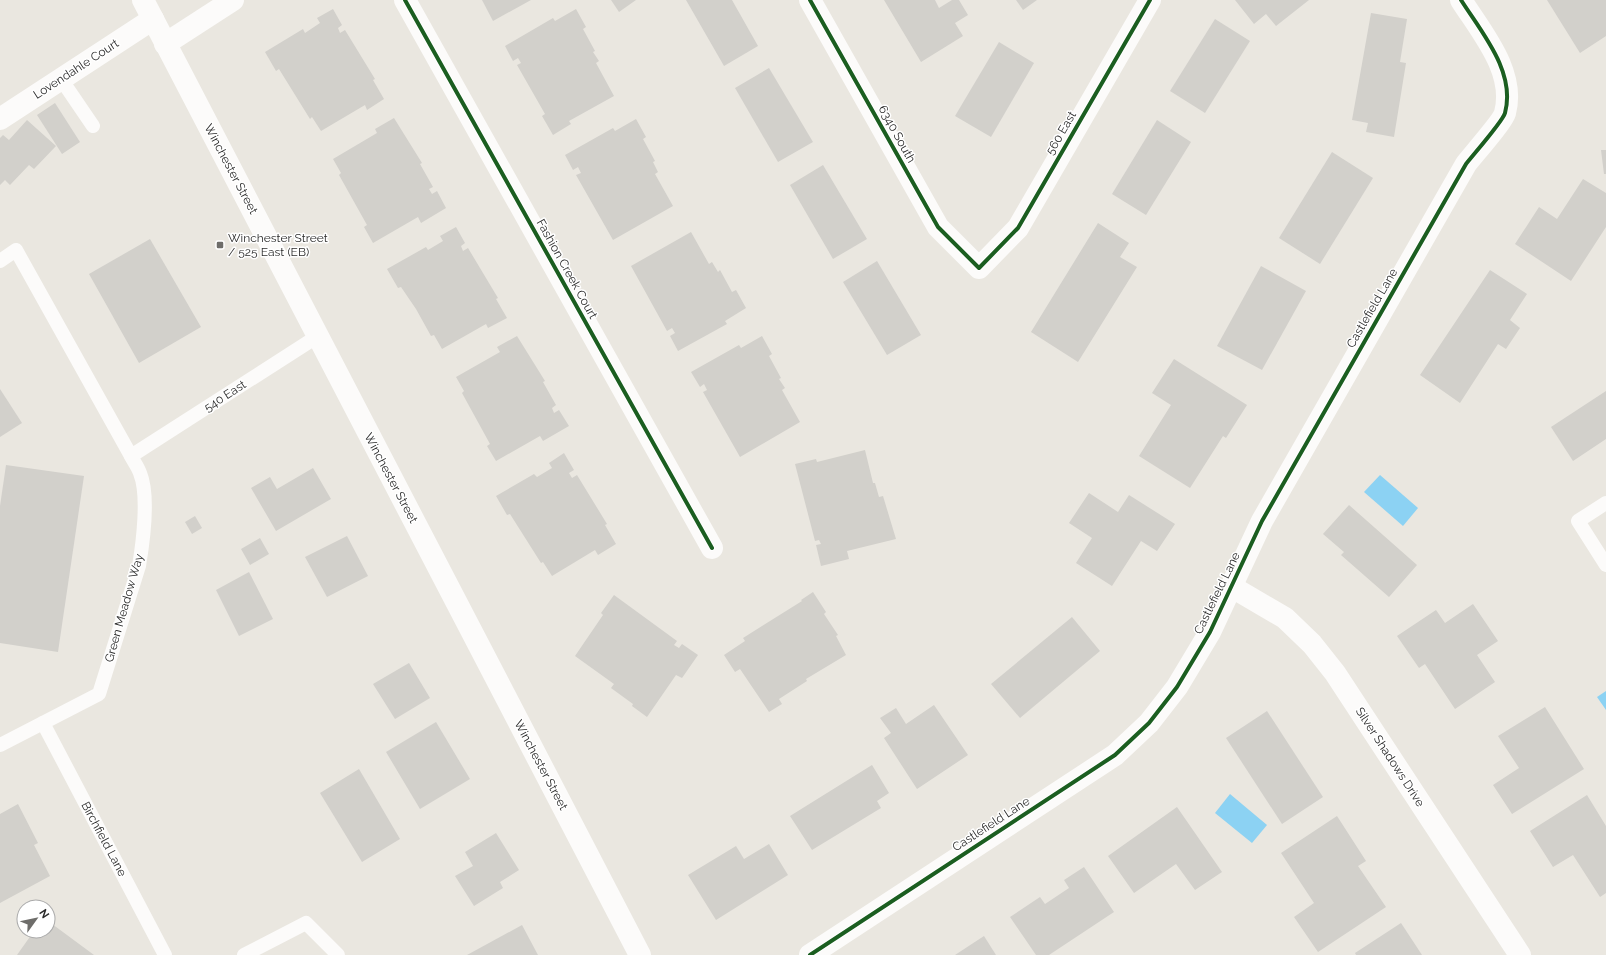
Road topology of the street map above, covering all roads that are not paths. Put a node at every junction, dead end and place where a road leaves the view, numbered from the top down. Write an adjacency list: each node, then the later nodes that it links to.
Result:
1 (143, 0): 7 (street, Winchester Street)
2 (233, 0): 8 (street)
3 (405, 0): 17 (street, Fashion Creek Court)
4 (810, 0): 13 (street, 6340 South)
5 (1150, 0): 13 (street, 560 East)
6 (1461, 0): 19 (street, Castlefield Lane)
7 (152, 19): 8 (street, Winchester Street); 9 (street, Lovendahle Court)
8 (165, 44): 14 (street, Winchester Street)
9 (61, 79): 10 (street, Lovendahle Court); 11 (lane)
10 (0, 119)
11 (93, 126)
12 (0, 261): 15 (lane, Green Meadow Way)
13 (979, 268)
14 (318, 336): 15 (lane, 540 East); 25 (street, Winchester Street)
15 (131, 456): 20 (lane, Green Meadow Way)
16 (1606, 502): 18 (lane)
17 (712, 548)
18 (1606, 565)
19 (1232, 586): 26 (street, Castlefield Lane); 27 (street, Silver Shadows Drive)
20 (43, 724): 21 (lane, Green Meadow Way); 22 (lane, Birchfield Lane)
21 (0, 745)
22 (165, 955)
23 (244, 955): 24 (lane)
24 (338, 955)
25 (640, 955)
26 (810, 955)
27 (1520, 955)

